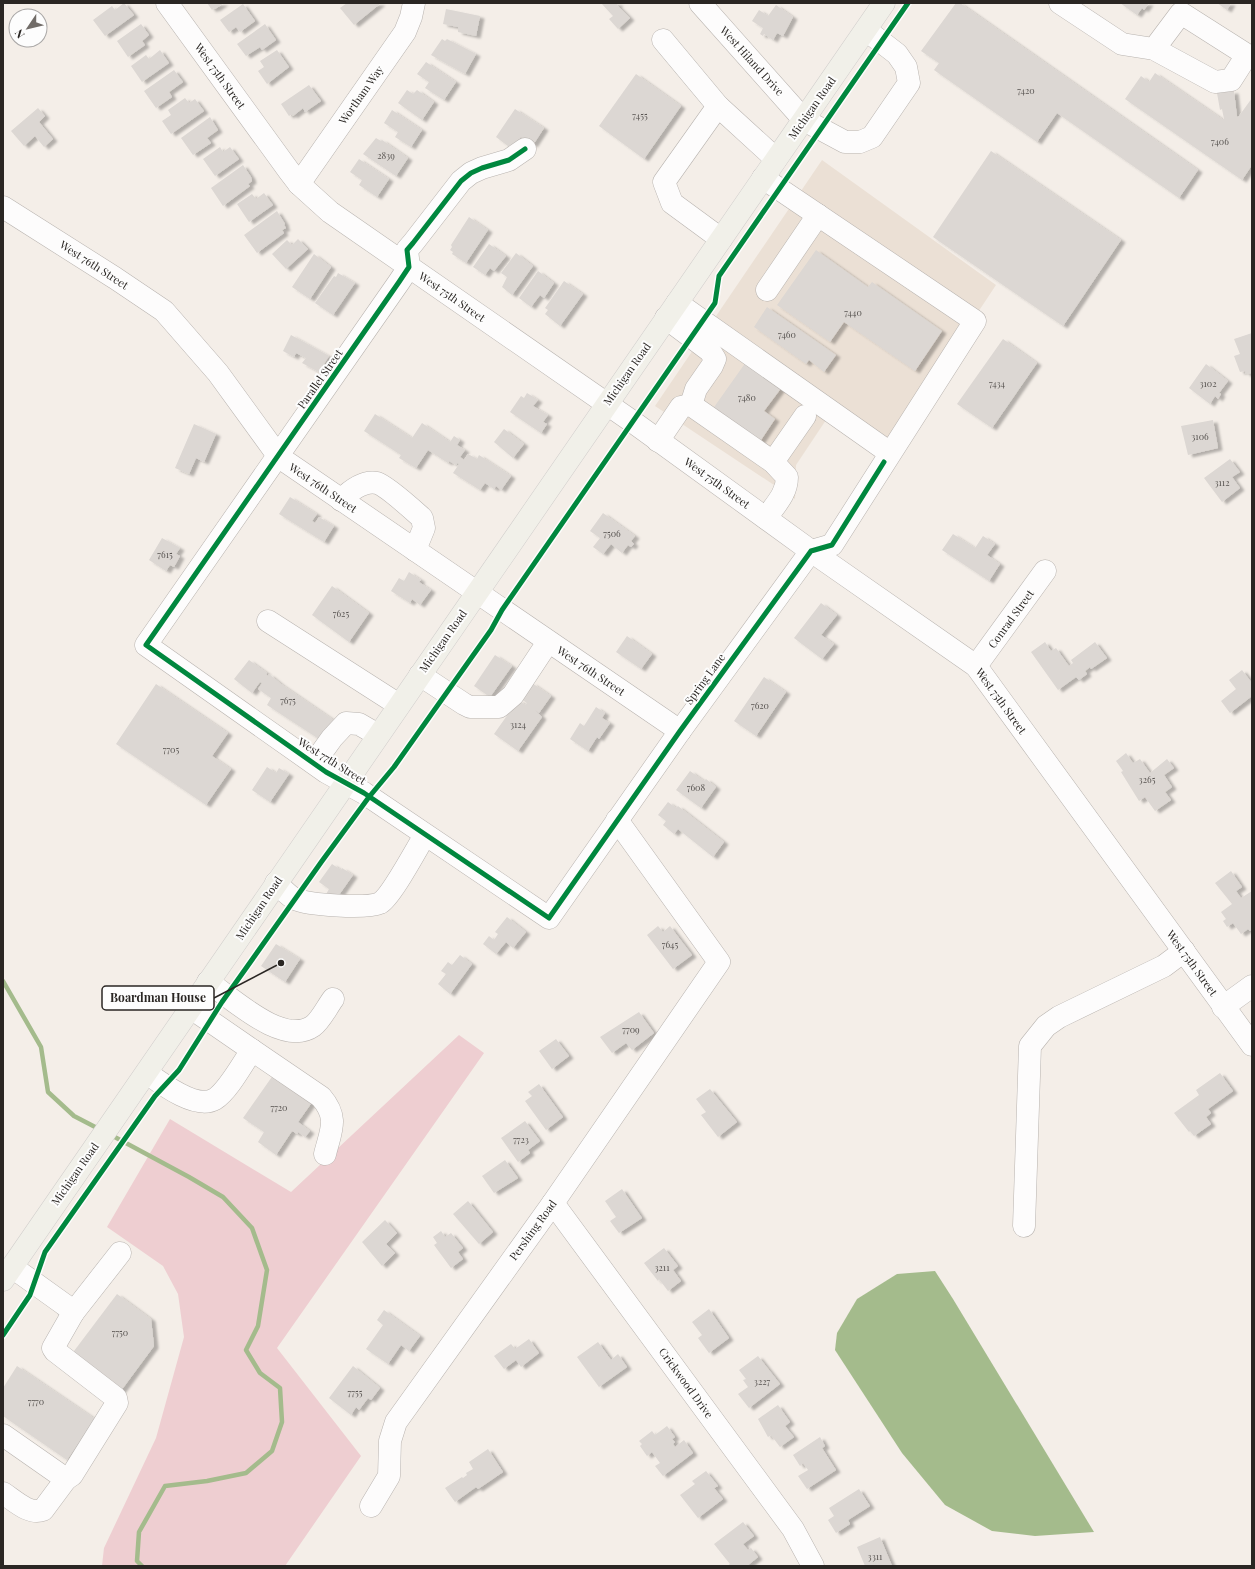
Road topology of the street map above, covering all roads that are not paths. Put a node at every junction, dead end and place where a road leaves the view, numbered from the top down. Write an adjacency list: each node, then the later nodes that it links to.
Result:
1 (167, 3): 14 (street, West 75th Street)
2 (414, 3): 14 (street, Wortham Way)
3 (700, 3): 10 (street, West Hiland Drive)
4 (884, 3): 6 (main road, Michigan Road)
5 (1060, 3): 8 (street)
6 (866, 30): 10 (main road, Michigan Road); 10 (street)
7 (663, 40): 9 (street)
8 (1154, 49)
9 (718, 106): 12 (street); 17 (street)
10 (804, 120): 12 (main road, Michigan Road)
11 (525, 149): 18 (street)
12 (776, 159): 13 (main road, Michigan Road)
13 (763, 178): 16 (street); 17 (main road, Michigan Road)
14 (299, 184): 18 (street, West 75th Street)
15 (3, 207): 25 (street, West 76th Street)
16 (818, 215): 19 (street); 26 (street)
17 (721, 239): 20 (main road, Michigan Road)
18 (408, 267): 21 (street, West 75th Street); 25 (street, Parallel Street)
19 (767, 290)
20 (671, 311): 21 (main road, Michigan Road); 22 (street); 26 (street)
21 (607, 404): 24 (street, West 75th Street); 33 (main road, Michigan Road)
22 (691, 405): 24 (street); 27 (street)
23 (805, 416): 27 (street)
24 (658, 441): 29 (street, West 75th Street)
25 (278, 457): 28 (street, West 76th Street); 36 (street, Parallel Street)
26 (887, 458): 31 (street)
27 (773, 462): 29 (street)
28 (341, 500): 30 (street, West 76th Street); 30 (street)
29 (766, 518): 31 (street, West 75th Street)
30 (415, 550): 33 (street, West 76th Street)
31 (811, 551): 37 (street, West 75th Street); 40 (street, Spring Lane)
32 (1045, 571): 37 (street, Conrad Street)
33 (477, 593): 35 (street, West 76th Street); 38 (main road, Michigan Road)
34 (268, 621): 39 (street)
35 (548, 642): 38 (street); 40 (street, West 76th Street)
36 (146, 645): 42 (street, West 77th Street)
37 (976, 666): 48 (street, West 75th Street)
38 (420, 675): 39 (main road, Michigan Road)
39 (399, 705): 41 (main road, Michigan Road)
40 (680, 731): 44 (street, Spring Lane)
41 (378, 735): 42 (street); 43 (main road, Michigan Road)
42 (314, 763): 43 (street, West 77th Street)
43 (345, 783): 45 (street, West 77th Street); 46 (main road, Michigan Road)
44 (617, 820): 47 (street, Spring Lane); 58 (street, Pershing Road)
45 (425, 835): 46 (street); 47 (street, West 77th Street)
46 (276, 883): 49 (main road, Michigan Road)
47 (549, 918)
48 (1184, 952): 52 (street, West 75th Street); 59 (street)
49 (208, 982): 51 (street); 53 (main road, Michigan Road)
50 (1252, 986): 52 (street)
51 (333, 999)
52 (1223, 1007): 54 (street, West 75th Street)
53 (191, 1008): 55 (street); 56 (main road, Michigan Road)
54 (1252, 1045)
55 (252, 1050): 56 (street); 57 (street)
56 (147, 1073): 61 (main road, Michigan Road)
57 (325, 1154)
58 (553, 1203): 66 (street, Pershing Road); 67 (street, Crickwood Drive)
59 (1024, 1226)
60 (120, 1253): 62 (street)
61 (7, 1273): 62 (street)
62 (73, 1313): 64 (street)
63 (3, 1435): 64 (street)
64 (66, 1479): 65 (street)
65 (3, 1493)
66 (372, 1506)
67 (813, 1566)

